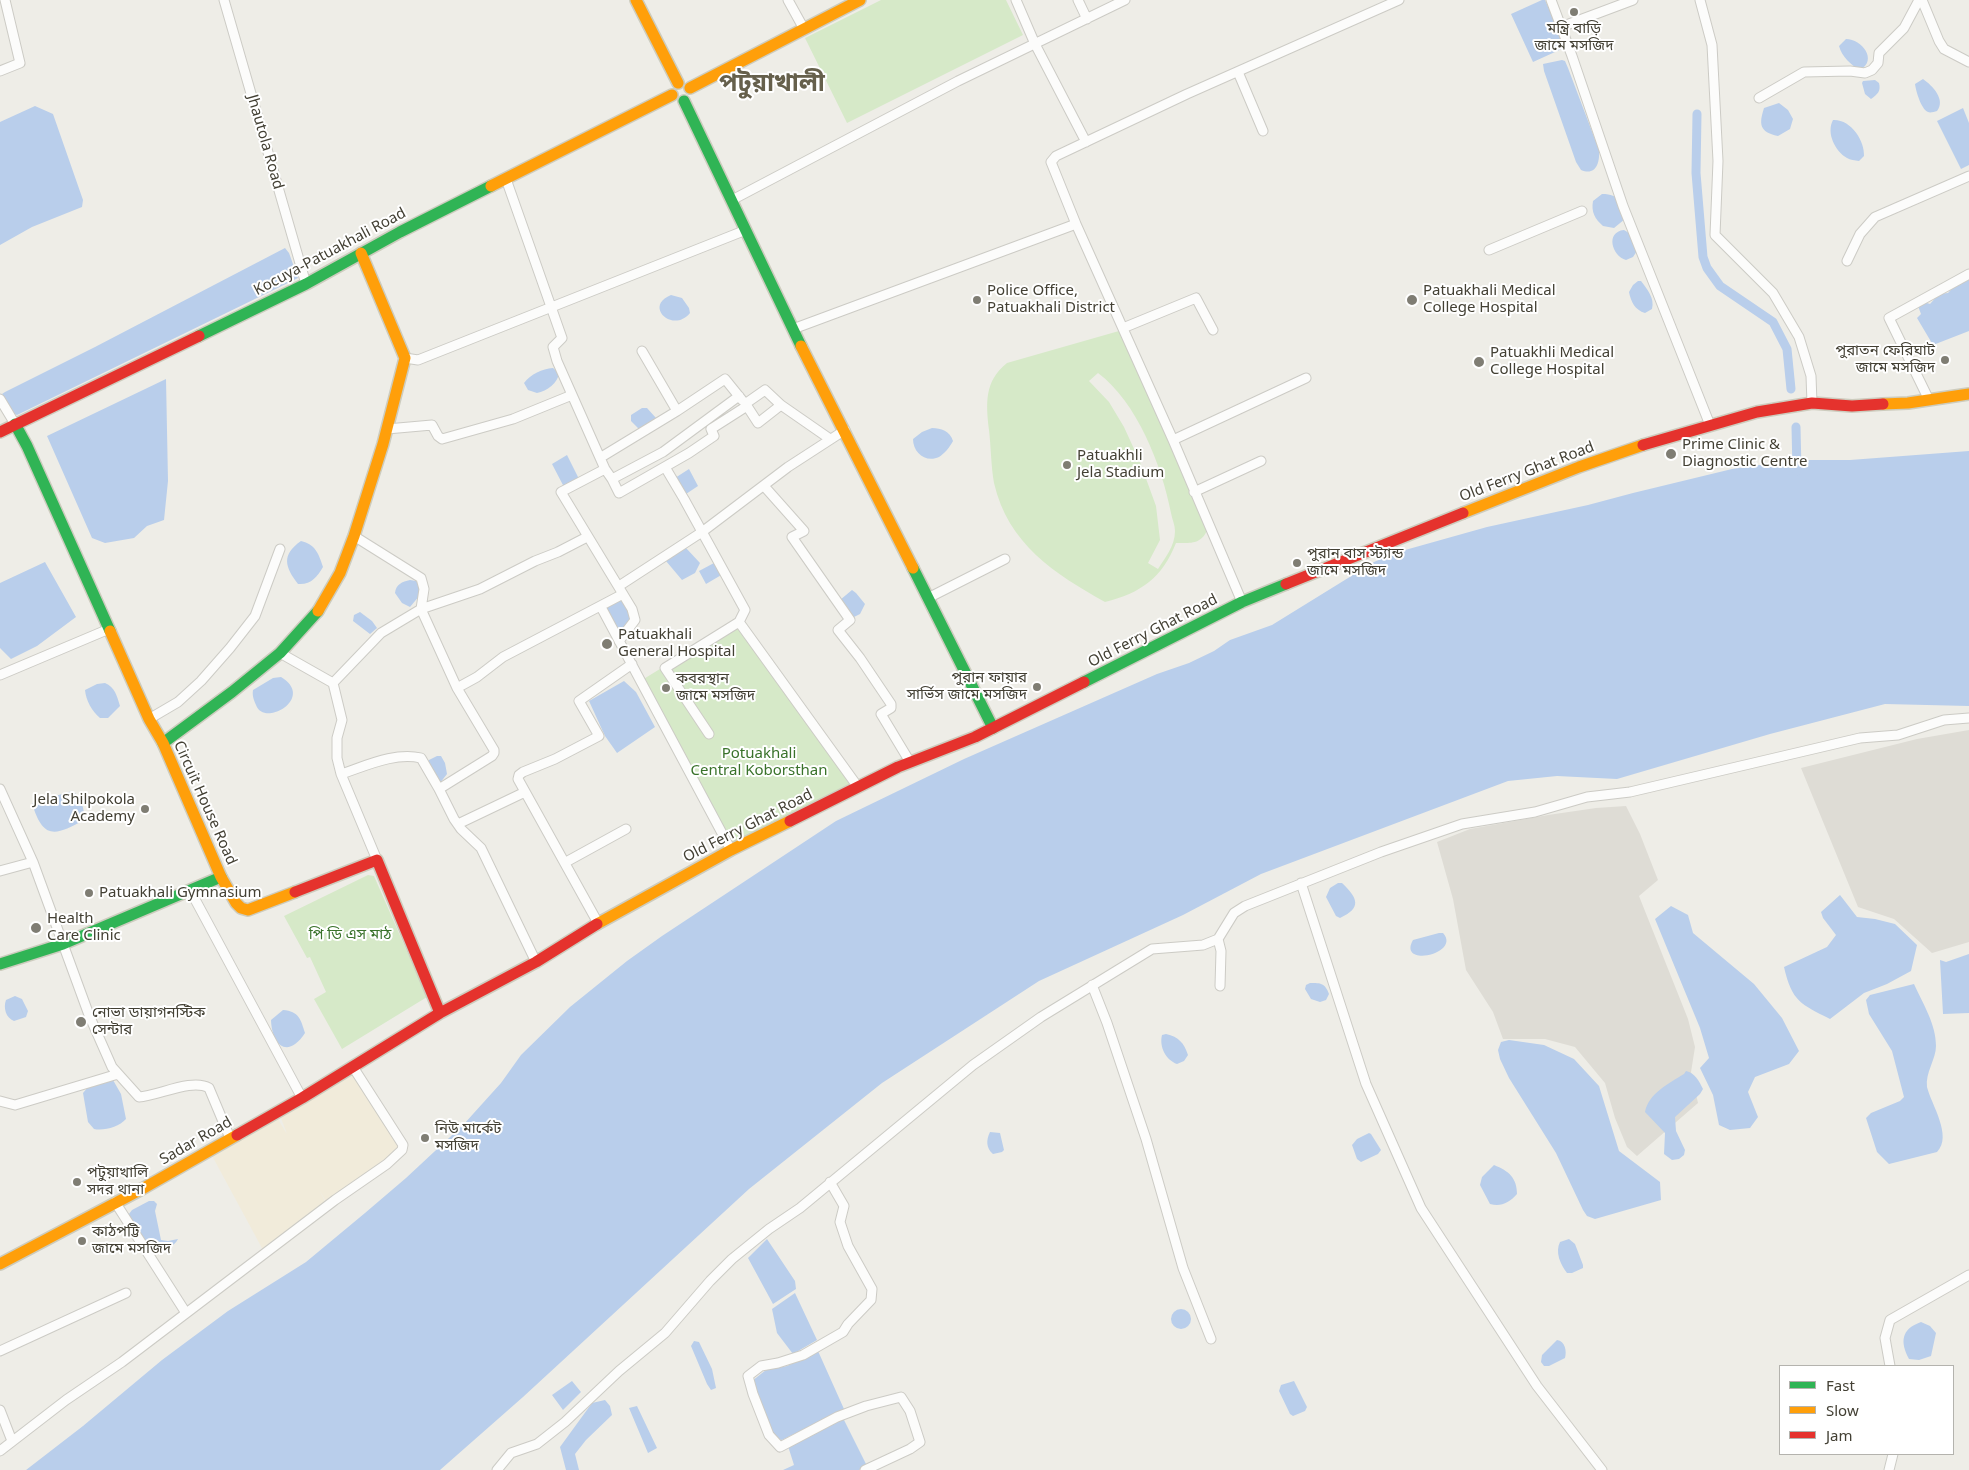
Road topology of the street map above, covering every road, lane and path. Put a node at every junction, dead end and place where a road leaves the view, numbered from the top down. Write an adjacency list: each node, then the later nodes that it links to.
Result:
1 (5, 0): 19 (street)
2 (224, 0): 38 (street, Jhautola Road)
3 (636, 0): 21 (street)
4 (788, 0): 16 (street)
5 (860, 0): 16 (street)
6 (1016, 0): 17 (street)
7 (1078, 0): 14 (street)
8 (1125, 0): 14 (street)
9 (1399, 0): 20 (street)
10 (1551, 0): 15 (street)
11 (1633, 0): 15 (street)
12 (1700, 0): 51 (street)
13 (1920, 0): 18 (street); 24 (street)
14 (1087, 19): 17 (street)
15 (1562, 27): 56 (street)
16 (804, 29): 22 (street)
17 (1035, 44): 27 (street); 30 (street)
18 (1969, 62)
19 (0, 71)
20 (1238, 72): 26 (street); 27 (street)
21 (678, 83): 22 (street); 23 (street)
22 (690, 88): 25 (street)
23 (672, 95): 25 (street); 29 (street, Kocuya-Patuakhali Road)
24 (1759, 98)
25 (684, 101): 30 (street)
26 (1264, 131)
27 (1086, 142): 32 (street)
28 (1969, 176): 36 (street)
29 (506, 179): 35 (street, Kocuya-Patuakhali Road); 39 (street)
30 (732, 200): 33 (street)
31 (1582, 211): 34 (street)
32 (1076, 224): 40 (street); 41 (street)
33 (746, 230): 39 (street); 41 (street)
34 (1490, 250)
35 (361, 253): 38 (street, Kocuya-Patuakhali Road); 44 (street)
36 (1847, 261)
37 (1969, 274): 50 (street)
38 (306, 284): 55 (street, Kocuya-Patuakhali Road)
39 (551, 307): 44 (street); 47 (street)
40 (1123, 328): 42 (street); 61 (street)
41 (793, 329): 58 (street)
42 (1213, 330)
43 (642, 351): 54 (street)
44 (405, 358): 57 (street)
45 (1306, 378): 61 (street)
46 (1969, 394): 50 (street, Old Ferry Ghat Road)
47 (572, 395): 57 (street); 65 (street)
48 (739, 396): 52 (street); 54 (street); 66 (street)
49 (0, 399): 55 (street)
50 (1929, 400): 51 (street, Old Ferry Ghat Road)
51 (1812, 403): 56 (street, Old Ferry Ghat Road)
52 (746, 405): 53 (street); 53 (street); 64 (street)
53 (780, 405): 60 (street)
54 (677, 411): 62 (street)
55 (15, 424): 59 (street, Kocuya-Patuakhali Road); 80 (street, Circuit House Road)
56 (1710, 425): 76 (street, Old Ferry Ghat Road)
57 (387, 429): 70 (street)
58 (845, 430): 60 (street); 75 (street)
59 (0, 432)
60 (830, 439): 67 (street)
61 (1173, 440): 68 (street)
62 (603, 456)
63 (1261, 460): 68 (street)
64 (665, 467): 66 (street); 69 (street)
65 (605, 469): 66 (street); 71 (street)
66 (612, 479)
67 (764, 486): 69 (street); 92 (street)
68 (1194, 492): 76 (street)
69 (702, 532): 74 (street); 79 (street)
70 (354, 536): 78 (street); 82 (street)
71 (587, 537): 74 (street); 78 (street)
72 (280, 549): 88 (street)
73 (1005, 559): 75 (street)
74 (621, 590): 77 (street); 81 (street)
75 (928, 598): 89 (street)
76 (1242, 602): 89 (street, Old Ferry Ghat Road)
77 (601, 606): 81 (street); 86 (street)
78 (421, 609): 85 (street); 86 (street)
79 (739, 622): 90 (street); 94 (street)
80 (109, 629): 84 (street); 88 (street, Circuit House Road)
81 (619, 641): 83 (street)
82 (280, 653): 85 (street); 91 (street)
83 (632, 664): 97 (street); 100 (street)
84 (0, 675)
85 (333, 683): 93 (street)
86 (457, 688): 96 (street)
87 (1969, 718): 106 (street)
88 (150, 719): 91 (street, Circuit House Road)
89 (993, 728): 92 (street, Old Ferry Ghat Road)
90 (709, 734)
91 (163, 743): 105 (street, Circuit House Road)
92 (910, 762): 94 (street, Old Ferry Ghat Road)
93 (341, 774): 96 (street); 101 (street)
94 (858, 787): 100 (street, Old Ferry Ghat Road)
95 (0, 789): 102 (street)
96 (439, 789): 98 (street)
97 (525, 792): 98 (street); 103 (street)
98 (458, 824): 111 (street)
99 (626, 829): 103 (street)
100 (731, 850): 108 (street, Old Ferry Ghat Road)
101 (377, 860): 105 (street, Circuit House Road); 115 (street)
102 (33, 862): 104 (street); 110 (street)
103 (566, 862): 108 (street)
104 (0, 872)
105 (221, 877): 107 (street)
106 (1301, 883): 109 (street); 137 (street)
107 (190, 890): 110 (street); 119 (street)
108 (598, 923): 111 (street, Old Ferry Ghat Road)
109 (1218, 939): 113 (street); 114 (street)
110 (63, 944): 112 (street); 118 (street)
111 (536, 962): 115 (street, Old Ferry Ghat Road)
112 (0, 964)
113 (1092, 985): 122 (street); 128 (street)
114 (1220, 986)
115 (440, 1013): 116 (street, Old Ferry Ghat Road)
116 (401, 1036): 117 (street, Sadar Road)
117 (353, 1068): 119 (street, Sadar Road); 127 (street)
118 (118, 1074): 120 (street); 121 (street)
119 (302, 1098): 121 (street, Sadar Road)
120 (0, 1101)
121 (230, 1138): 123 (street, Sadar Road)
122 (830, 1182): 135 (street); 136 (street)
123 (115, 1202): 124 (street, Sadar Road); 127 (street)
124 (0, 1264)
125 (1969, 1275): 130 (street)
126 (126, 1292): 129 (street)
127 (186, 1313): 132 (street)
128 (1211, 1339)
129 (0, 1352)
130 (1890, 1365)
131 (0, 1410): 132 (street)
132 (12, 1441): 133 (street)
133 (0, 1451)
134 (1893, 1455): 138 (street)
135 (497, 1470)
136 (865, 1470)
137 (1602, 1470)
138 (1889, 1470)

